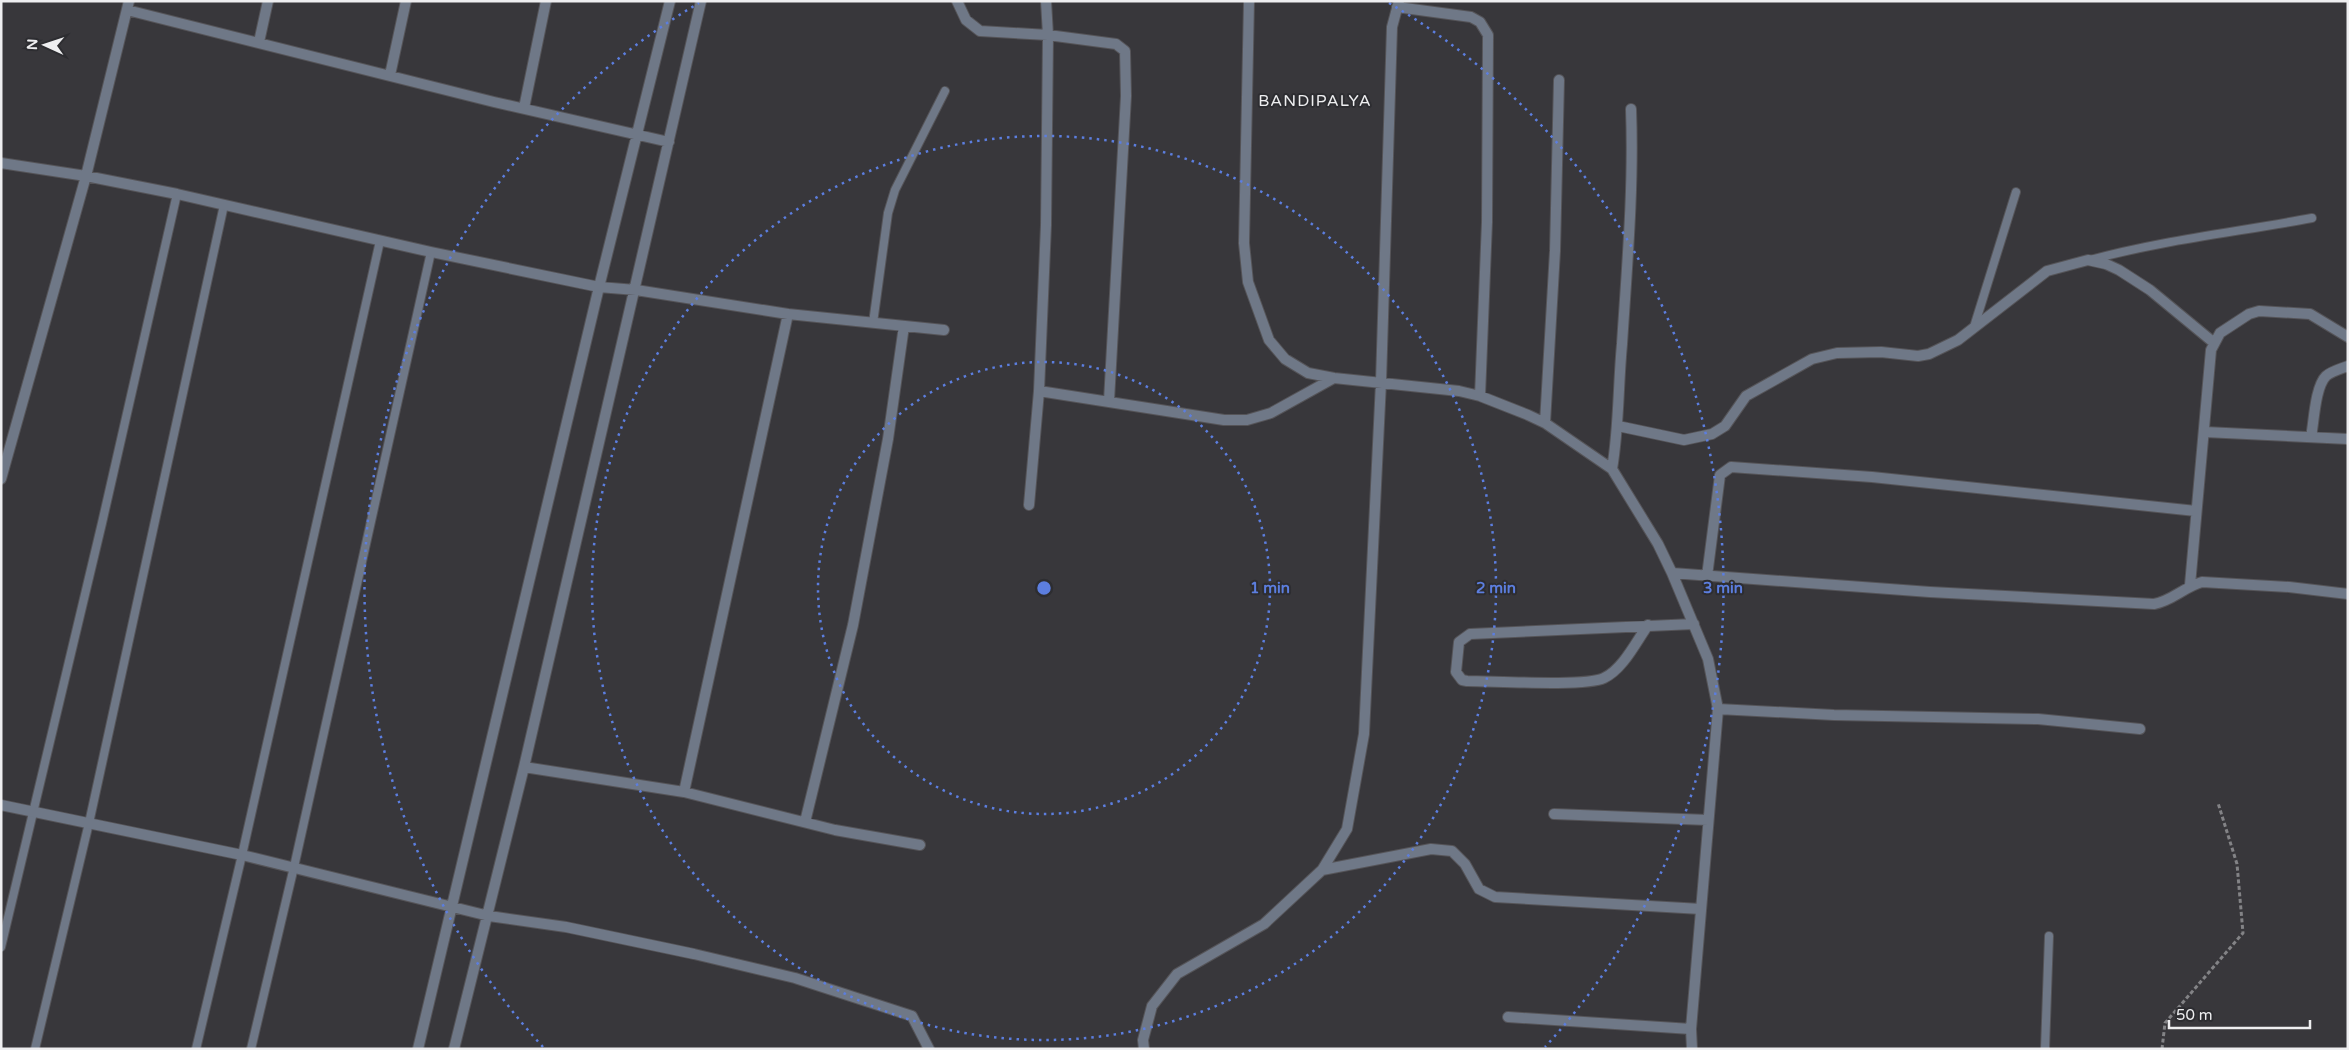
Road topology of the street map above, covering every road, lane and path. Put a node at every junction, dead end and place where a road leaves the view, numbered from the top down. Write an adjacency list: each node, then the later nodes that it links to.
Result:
1 (268, 1): 12 (street)
2 (406, 1): 13 (street)
3 (546, 1): 16 (street)
4 (670, 1): 18 (street)
5 (701, 1): 19 (street)
6 (957, 1): 11 (street)
7 (1046, 1): 11 (street)
8 (1249, 1): 39 (street)
9 (1398, 4): 40 (street); 42 (street)
10 (128, 6): 12 (street); 21 (street)
11 (1048, 34): 41 (street); 43 (street)
12 (259, 42): 13 (street)
13 (390, 75): 16 (street)
14 (1559, 80): 44 (street)
15 (945, 91): 32 (lane)
16 (524, 108): 18 (street)
17 (1632, 108): 45 (street)
18 (638, 134): 19 (street); 29 (street)
19 (669, 142): 30 (street)
20 (1, 163): 21 (street)
21 (86, 176): 23 (street); 50 (street)
22 (2016, 192): 34 (lane)
23 (177, 194): 24 (street); 65 (lane)
24 (224, 205): 26 (street); 69 (lane)
25 (2312, 218): 28 (lane)
26 (380, 241): 27 (street); 71 (lane)
27 (431, 252): 29 (street); 72 (lane)
28 (2088, 260): 34 (street); 37 (street)
29 (599, 287): 30 (street); 74 (street)
30 (636, 290): 31 (street); 61 (street)
31 (788, 314): 32 (street); 62 (street)
32 (874, 323): 33 (street)
33 (904, 326): 35 (street); 68 (street)
34 (1974, 327): 45 (street)
35 (944, 330)
36 (2348, 337): 37 (street)
37 (2213, 342): 46 (street)
38 (2348, 366): 47 (street)
39 (1334, 378): 40 (street); 43 (street)
40 (1381, 382): 42 (street); 73 (street)
41 (1039, 391): 43 (street); 51 (street)
42 (1480, 396): 44 (street)
43 (1109, 401)
44 (1544, 424): 49 (street)
45 (1618, 426): 49 (street)
46 (2205, 432): 47 (street); 52 (street)
47 (2311, 437): 48 (street)
48 (2348, 439)
49 (1612, 470): 53 (street)
50 (1, 479)
51 (1029, 505)
52 (2196, 511): 54 (street); 55 (street)
53 (1672, 573): 54 (street); 57 (street)
54 (1707, 576): 55 (street)
55 (2190, 585): 56 (street)
56 (2348, 594)
57 (1694, 624): 58 (street); 59 (street)
58 (1648, 626): 58 (street)
59 (1718, 709): 60 (street); 67 (street)
60 (2140, 728)
61 (524, 767): 62 (street); 76 (street)
62 (684, 792): 68 (street)
63 (2218, 803): 90 (path)
64 (1, 805): 65 (street)
65 (33, 811): 69 (street); 78 (lane)
66 (1554, 814): 67 (street)
67 (1708, 820): 75 (street)
68 (805, 822): 70 (street)
69 (89, 823): 71 (street); 81 (lane)
70 (920, 846)
71 (242, 855): 72 (street); 82 (lane)
72 (294, 868): 74 (street); 83 (lane)
73 (1322, 870): 75 (street); 87 (street)
74 (452, 906): 76 (street); 84 (street)
75 (1701, 910): 80 (street)
76 (489, 916): 85 (street); 86 (street)
77 (2049, 936): 89 (lane)
78 (1, 947)
79 (1508, 1017): 80 (street)
80 (1691, 1029): 88 (street)
81 (35, 1049)
82 (196, 1049)
83 (251, 1049)
84 (418, 1049)
85 (454, 1049)
86 (929, 1049)
87 (1144, 1049)
88 (1692, 1049)
89 (2045, 1049)
90 (2162, 1049)

